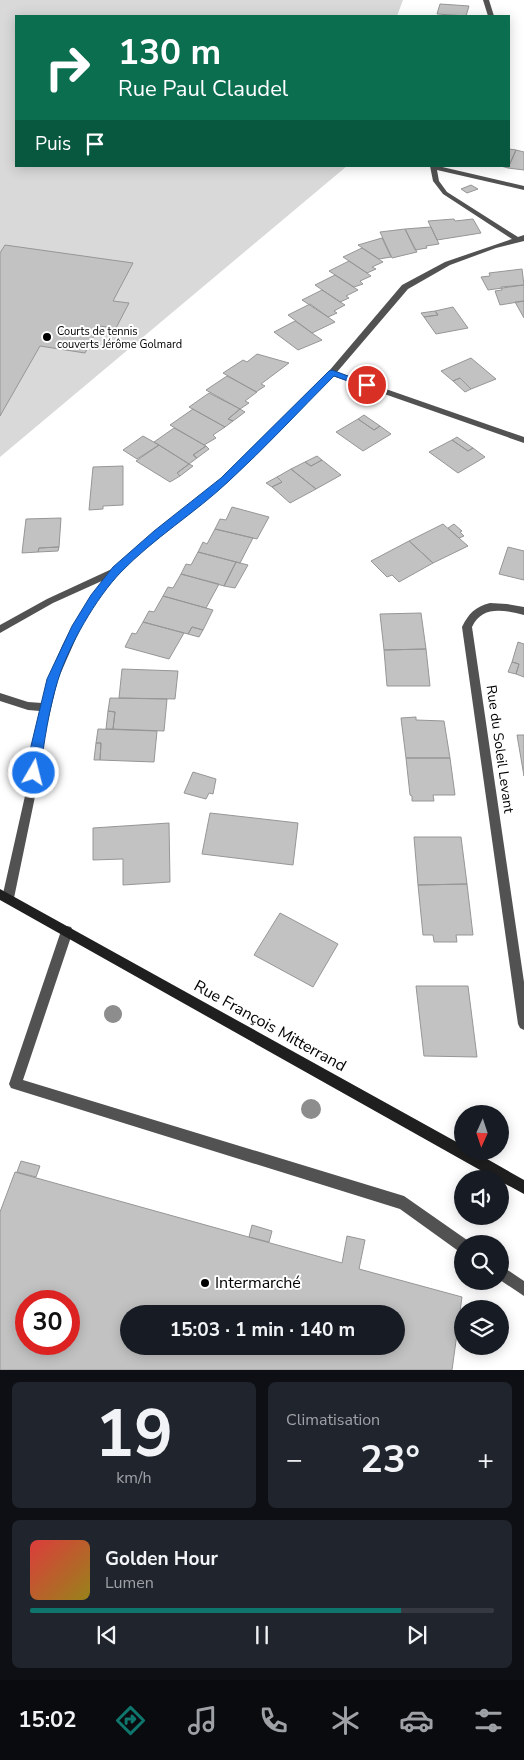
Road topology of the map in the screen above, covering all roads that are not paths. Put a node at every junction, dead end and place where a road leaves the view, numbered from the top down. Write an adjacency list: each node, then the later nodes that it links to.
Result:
1 (486, 0): 2 (street)
2 (491, 15)
3 (433, 167): 4 (street); 5 (street)
4 (524, 188)
5 (522, 240): 6 (street)
6 (332, 372): 7 (street); 8 (street)
7 (524, 440)
8 (117, 570): 10 (street); 12 (street)
9 (524, 611): 15 (street, Rue du Soleil Levant)
10 (0, 629)
11 (0, 697): 12 (street)
12 (46, 707): 13 (street)
13 (4, 896): 14 (street, Rue François Mitterrand)
14 (67, 931): 16 (street, Rue François Mitterrand); 17 (street)
15 (524, 1024)
16 (524, 1186)
17 (454, 1239)
18 (509, 1278): 19 (street)
19 (524, 1289)

